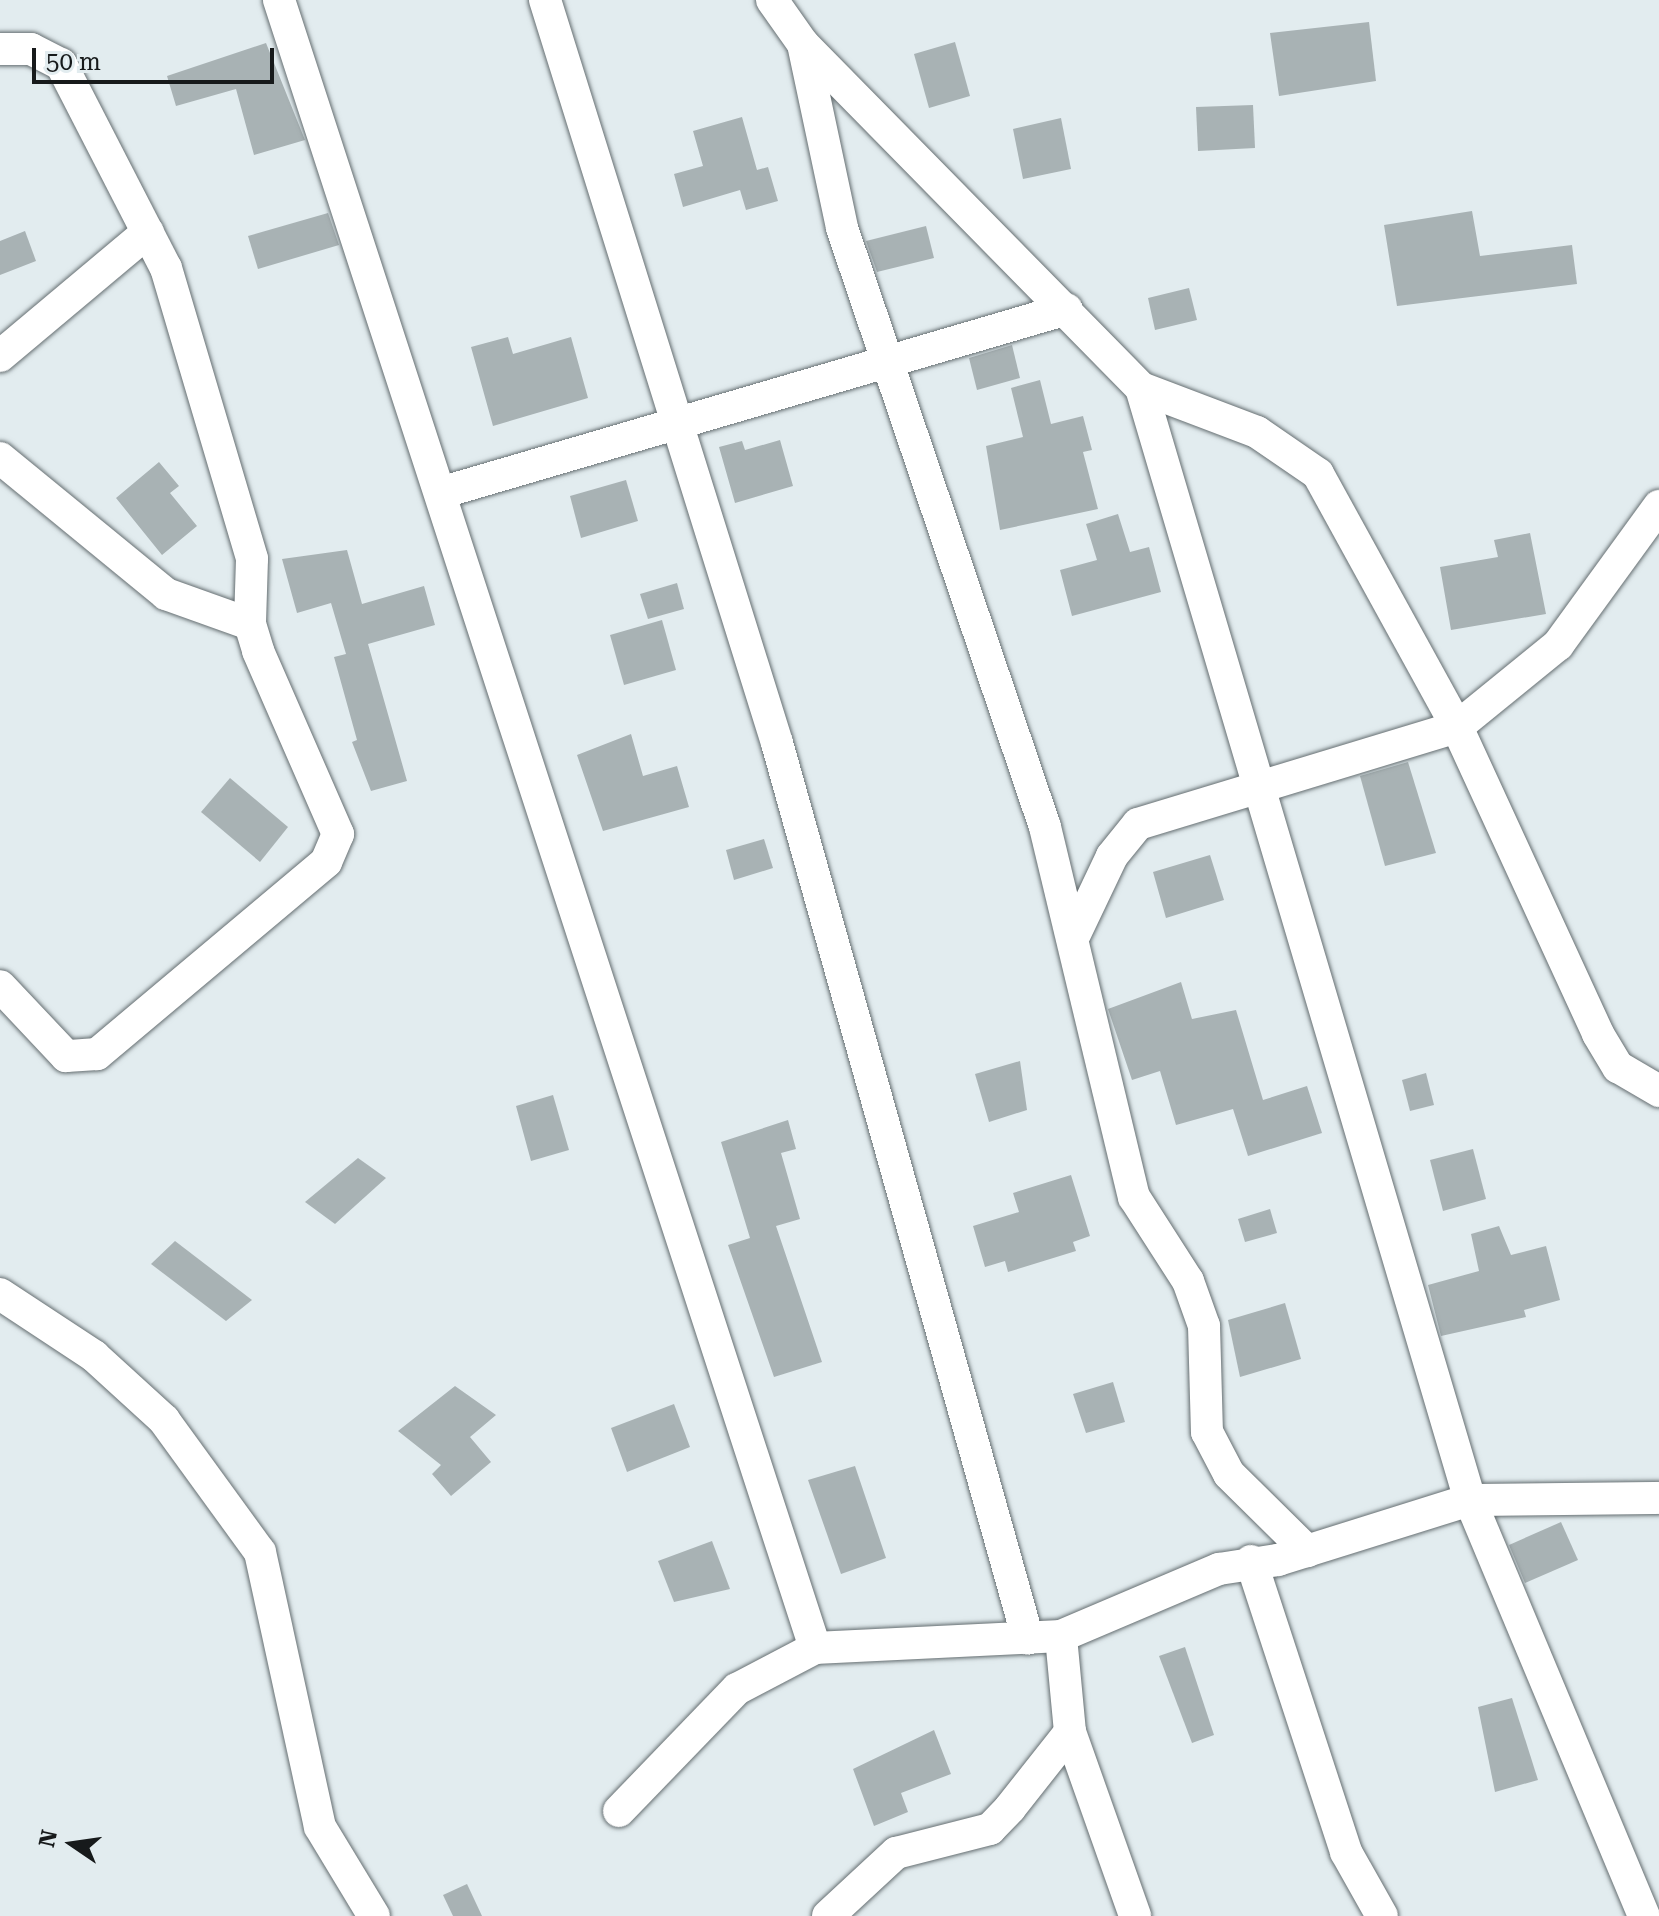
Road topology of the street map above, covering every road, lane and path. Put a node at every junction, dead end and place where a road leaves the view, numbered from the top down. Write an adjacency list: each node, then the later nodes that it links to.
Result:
1 (279, 0): 13 (street)
2 (545, 0): 11 (street)
3 (772, 0): 4 (street)
4 (803, 44): 7 (street); 9 (street)
5 (0, 49): 6 (street)
6 (148, 232): 8 (street); 15 (street)
7 (1067, 309): 9 (street); 10 (street)
8 (0, 356)
9 (888, 362): 11 (street); 18 (street)
10 (1141, 388): 16 (street); 17 (street)
11 (678, 424): 13 (street); 27 (street)
12 (0, 458): 15 (street)
13 (440, 493): 28 (street)
14 (1659, 506): 16 (street)
15 (250, 624): 19 (street)
16 (1457, 727): 17 (street); 20 (street)
17 (1263, 792): 18 (street); 23 (street)
18 (1075, 934): 24 (street)
19 (0, 986)
20 (1659, 1091)
21 (0, 1294): 31 (street)
22 (1659, 1498): 23 (street)
23 (1470, 1500): 24 (street); 35 (street)
24 (1307, 1551): 25 (street)
25 (1251, 1561): 26 (street); 34 (street)
26 (1061, 1636): 27 (street); 29 (street)
27 (1028, 1639): 28 (street)
28 (815, 1648): 30 (street)
29 (1070, 1732): 32 (street); 33 (street)
30 (619, 1811)
31 (374, 1916)
32 (828, 1916)
33 (1135, 1916)
34 (1382, 1916)
35 (1644, 1916)

